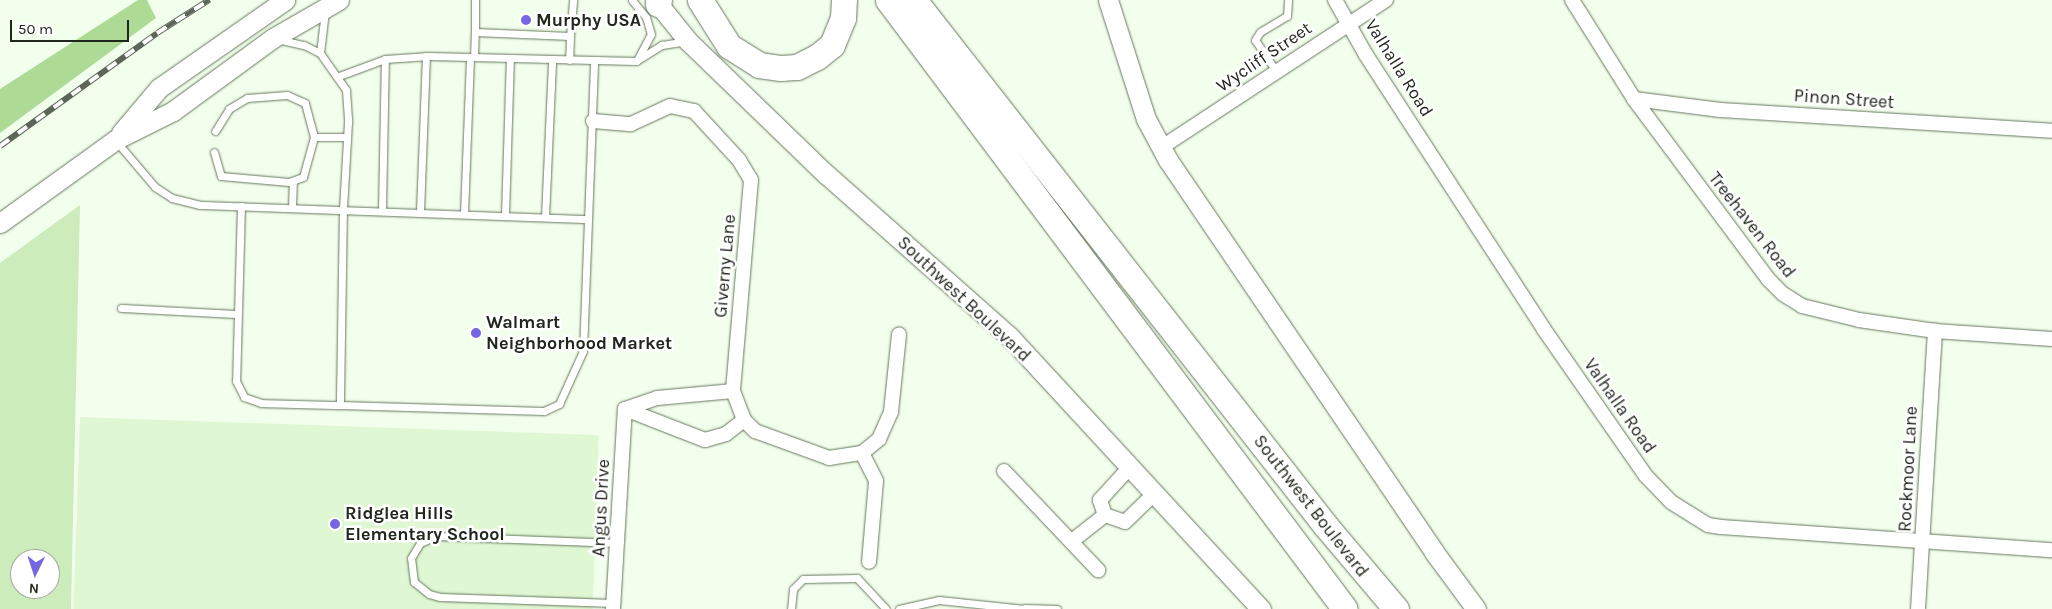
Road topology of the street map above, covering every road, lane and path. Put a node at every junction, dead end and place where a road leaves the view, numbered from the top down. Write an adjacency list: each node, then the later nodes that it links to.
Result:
1 (285, 0): 38 (main road)
2 (475, 0): 17 (lane)
3 (573, 0): 18 (lane)
4 (632, 0): 29 (lane)
5 (700, 0): 6 (highway)
6 (844, 0)
7 (888, 0): 79 (highway, Southwest Boulevard)
8 (914, 0): 80 (highway, Southwest Boulevard)
9 (1108, 0): 39 (main road)
10 (1288, 0): 30 (lane)
11 (1335, 0): 16 (street, Valhalla Road)
12 (1386, 0): 16 (street, Wycliff Street)
13 (1572, 0): 32 (street, Treehaven Road)
14 (658, 1): 20 (main road, Southwest Boulevard)
15 (332, 4): 19 (main road); 21 (lane)
16 (1348, 24): 30 (street, Wycliff Street); 66 (street, Valhalla Road)
17 (475, 32): 18 (lane); 23 (lane)
18 (570, 36): 27 (lane)
19 (273, 38): 21 (lane); 38 (main road)
20 (688, 41): 29 (lane); 62 (main road, Southwest Boulevard)
21 (320, 53): 31 (lane)
22 (426, 56): 23 (lane); 25 (lane); 46 (lane)
23 (472, 57): 24 (lane); 47 (lane)
24 (510, 59): 26 (lane); 48 (lane)
25 (385, 60): 31 (lane); 45 (lane)
26 (552, 60): 27 (lane); 49 (lane)
27 (569, 60): 28 (lane)
28 (594, 61): 29 (lane); 33 (lane)
29 (636, 61)
30 (1276, 71): 39 (street, Wycliff Street)
31 (339, 76): 37 (lane)
32 (1634, 98): 35 (street, Pinon Street); 54 (street, Treehaven Road)
33 (593, 121): 50 (lane); 57 (street, Giverny Lane)
34 (215, 131): 36 (lane)
35 (2052, 131)
36 (314, 137): 37 (lane); 41 (lane)
37 (347, 137): 44 (lane)
38 (115, 140): 42 (lane); 51 (main road)
39 (1162, 148): 81 (main road)
40 (214, 152): 41 (lane)
41 (293, 181): 43 (lane)
42 (241, 206): 43 (lane); 53 (lane)
43 (292, 207): 44 (lane)
44 (342, 208): 45 (lane); 58 (lane)
45 (382, 210): 46 (lane)
46 (420, 212): 47 (lane)
47 (464, 214): 48 (lane)
48 (505, 215): 49 (lane)
49 (546, 217): 50 (lane)
50 (586, 219): 58 (lane)
51 (0, 223)
52 (121, 308): 53 (lane)
53 (236, 314): 58 (lane)
54 (1935, 330): 56 (street, Treehaven Road); 66 (street, Rockmoor Lane)
55 (899, 334): 61 (street)
56 (2052, 339)
57 (733, 391): 59 (street); 60 (street, Giverny Lane)
58 (340, 405)
59 (625, 409): 60 (street); 68 (street, Angus Drive)
60 (744, 420): 61 (street)
61 (862, 453): 70 (street)
62 (1130, 467): 64 (main road, Southwest Boulevard); 65 (street)
63 (1004, 471): 67 (street)
64 (1155, 493): 65 (street); 78 (main road, Southwest Boulevard)
65 (1105, 515): 67 (street)
66 (1923, 540): 69 (street, Valhalla Road); 82 (street, Rockmoor Lane)
67 (1072, 542): 71 (street)
68 (618, 543): 72 (street, Angus Drive); 72 (lane)
69 (2052, 550)
70 (869, 562)
71 (1098, 570)
72 (613, 606)
73 (1025, 608): 76 (lane); 77 (lane)
74 (791, 609): 75 (lane)
75 (886, 609)
76 (899, 609)
77 (1057, 609)
78 (1262, 609)
79 (1344, 609)
80 (1396, 609)
81 (1476, 609)
82 (1918, 609)

